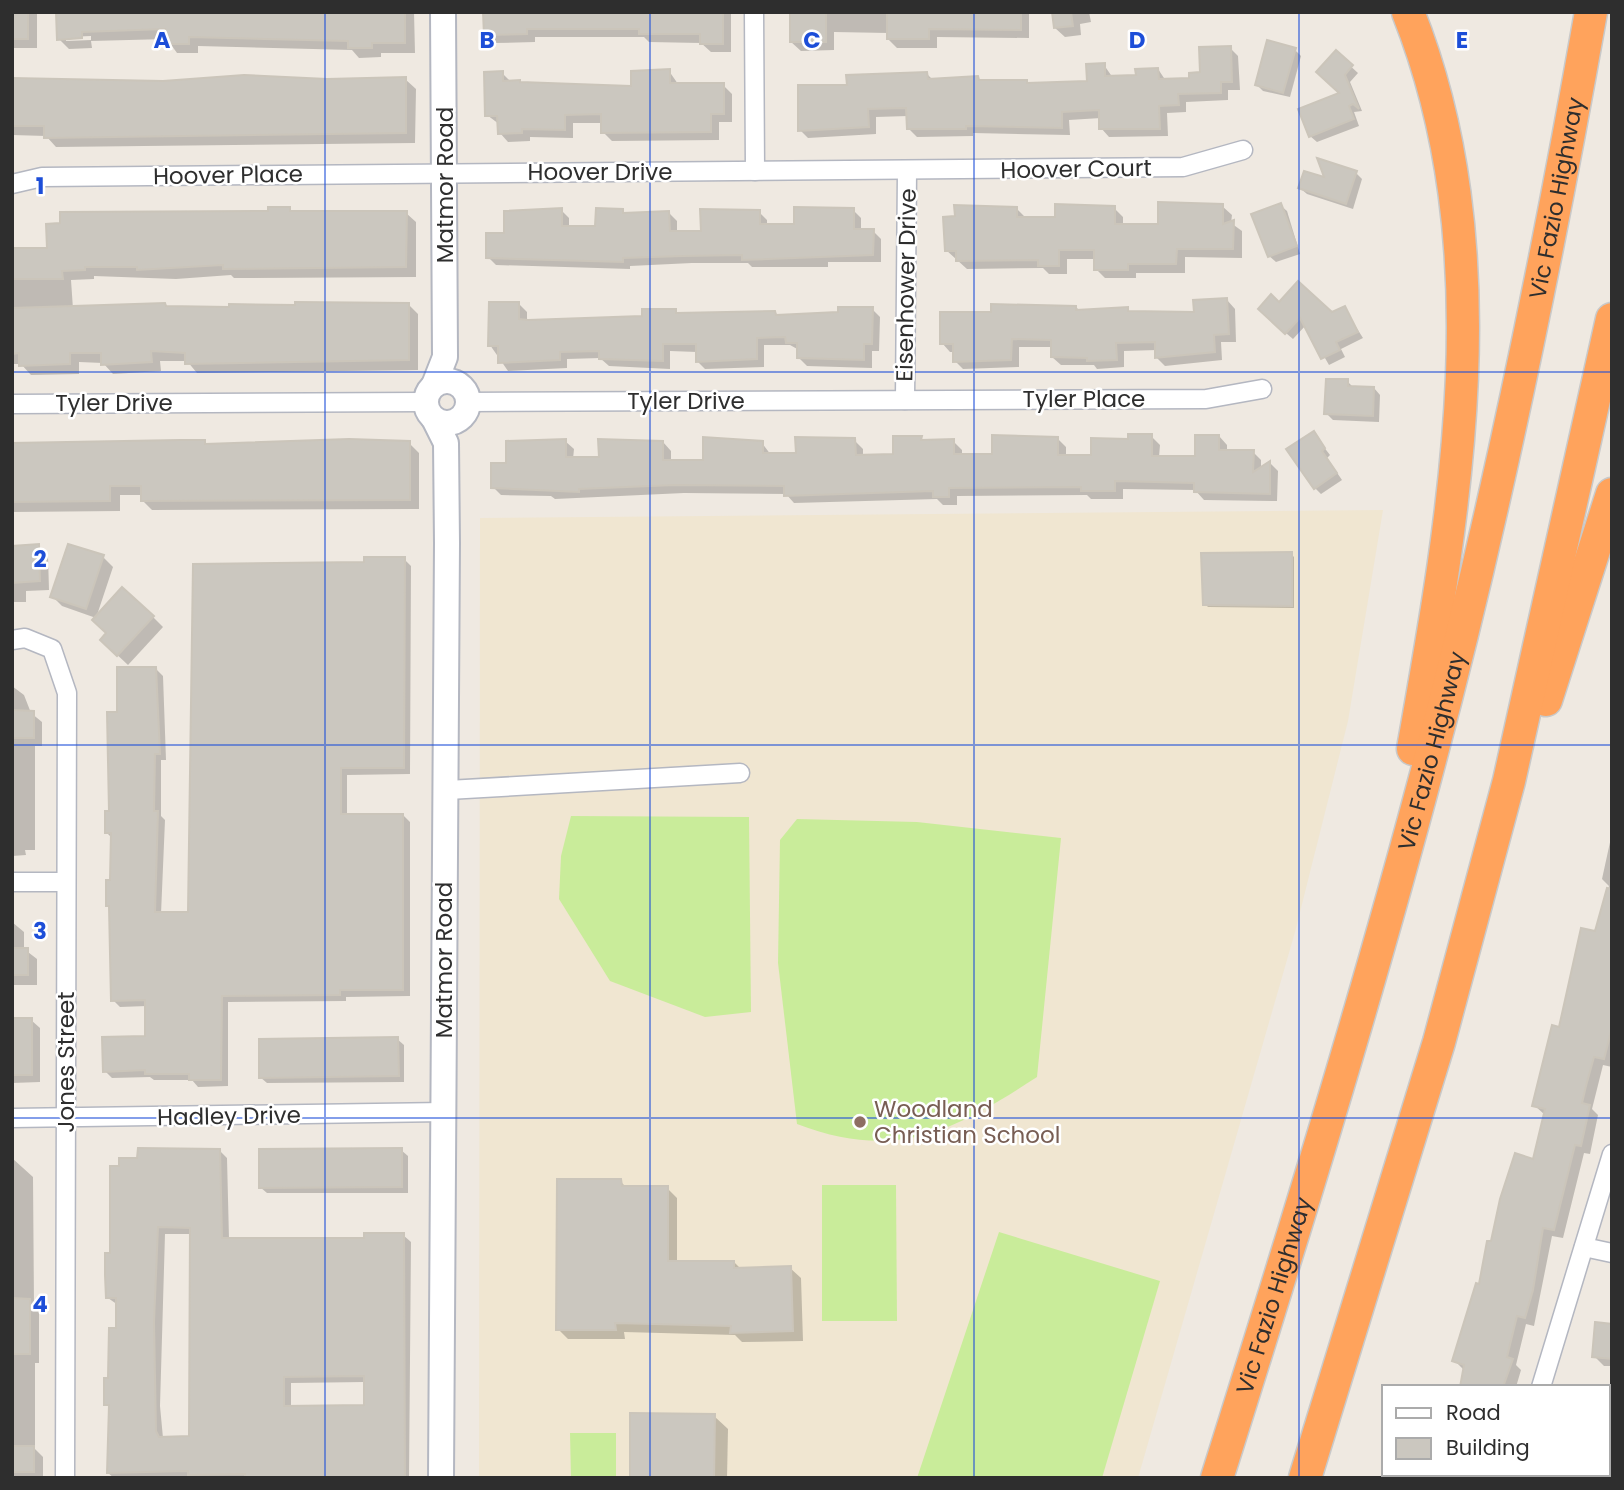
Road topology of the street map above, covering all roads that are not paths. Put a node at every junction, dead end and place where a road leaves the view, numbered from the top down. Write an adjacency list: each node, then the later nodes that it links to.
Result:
1 (443, 12): 8 (street, Matmor Road)
2 (754, 12): 6 (street)
3 (1408, 12): 25 (highway)
4 (1591, 12): 25 (highway, Vic Fazio Highway)
5 (1243, 150): 7 (street, Hoover Court)
6 (755, 171): 7 (street, Hoover Drive); 8 (street, Hoover Drive)
7 (907, 171): 13 (street, Eisenhower Drive)
8 (445, 173): 9 (street, Hoover Place); 11 (street, Matmor Road)
9 (12, 184)
10 (1612, 318): 21 (highway)
11 (445, 357): 14 (street, Matmor Road); 15 (street, Matmor Road)
12 (1262, 389): 13 (street, Tyler Place)
13 (905, 400): 15 (street, Tyler Drive)
14 (431, 402): 15 (street); 15 (street); 16 (street, Tyler Drive); 17 (street, Matmor Road)
15 (463, 402): 17 (street, Matmor Road)
16 (12, 404)
17 (446, 443): 22 (street, Matmor Road)
18 (1612, 494): 21 (highway)
19 (12, 640): 24 (street, Jones Street)
20 (740, 773): 22 (street)
21 (1509, 780): 36 (highway)
22 (448, 790): 26 (street, Matmor Road)
23 (12, 882): 24 (street)
24 (66, 882): 28 (street, Jones Street)
25 (1377, 954): 35 (highway, Vic Fazio Highway)
26 (445, 1112): 28 (street, Hadley Drive); 34 (street, Matmor Road)
27 (12, 1118): 28 (street, Hadley Drive)
28 (65, 1118): 33 (street, Jones Street)
29 (1612, 1154): 30 (street)
30 (1584, 1247): 31 (street); 32 (street)
31 (1612, 1253)
32 (1542, 1385)
33 (65, 1478)
34 (441, 1478)
35 (1217, 1478)
36 (1305, 1478)

